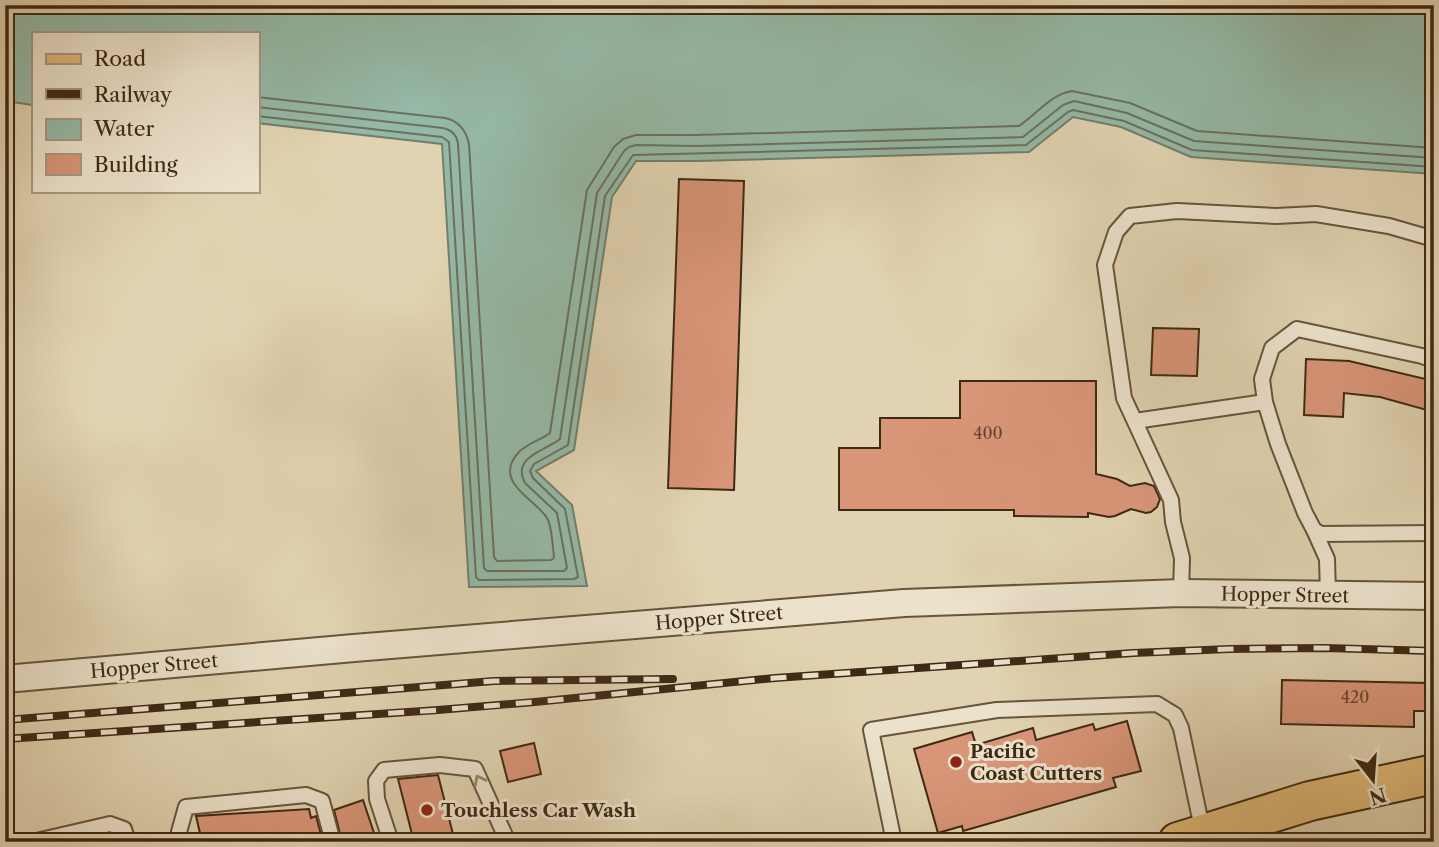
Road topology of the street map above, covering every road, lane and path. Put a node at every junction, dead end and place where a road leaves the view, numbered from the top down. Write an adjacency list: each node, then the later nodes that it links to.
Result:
1 (1434, 239): 4 (lane)
2 (1434, 360): 3 (lane)
3 (1265, 402): 4 (lane); 5 (lane)
4 (1135, 421): 7 (lane)
5 (1314, 530): 6 (lane); 8 (lane)
6 (1434, 533)
7 (1181, 593): 8 (street, Hopper Street); 10 (street, Hopper Street)
8 (1328, 596): 9 (street, Hopper Street)
9 (1434, 596)
10 (5, 679)
11 (1434, 774): 12 (main road)
12 (1191, 838): 19 (lane)
13 (32, 842): 14 (lane)
14 (128, 842)
15 (182, 842): 16 (lane)
16 (333, 842)
17 (391, 842): 18 (lane, one-way to 17)
18 (508, 842)
19 (894, 842)

